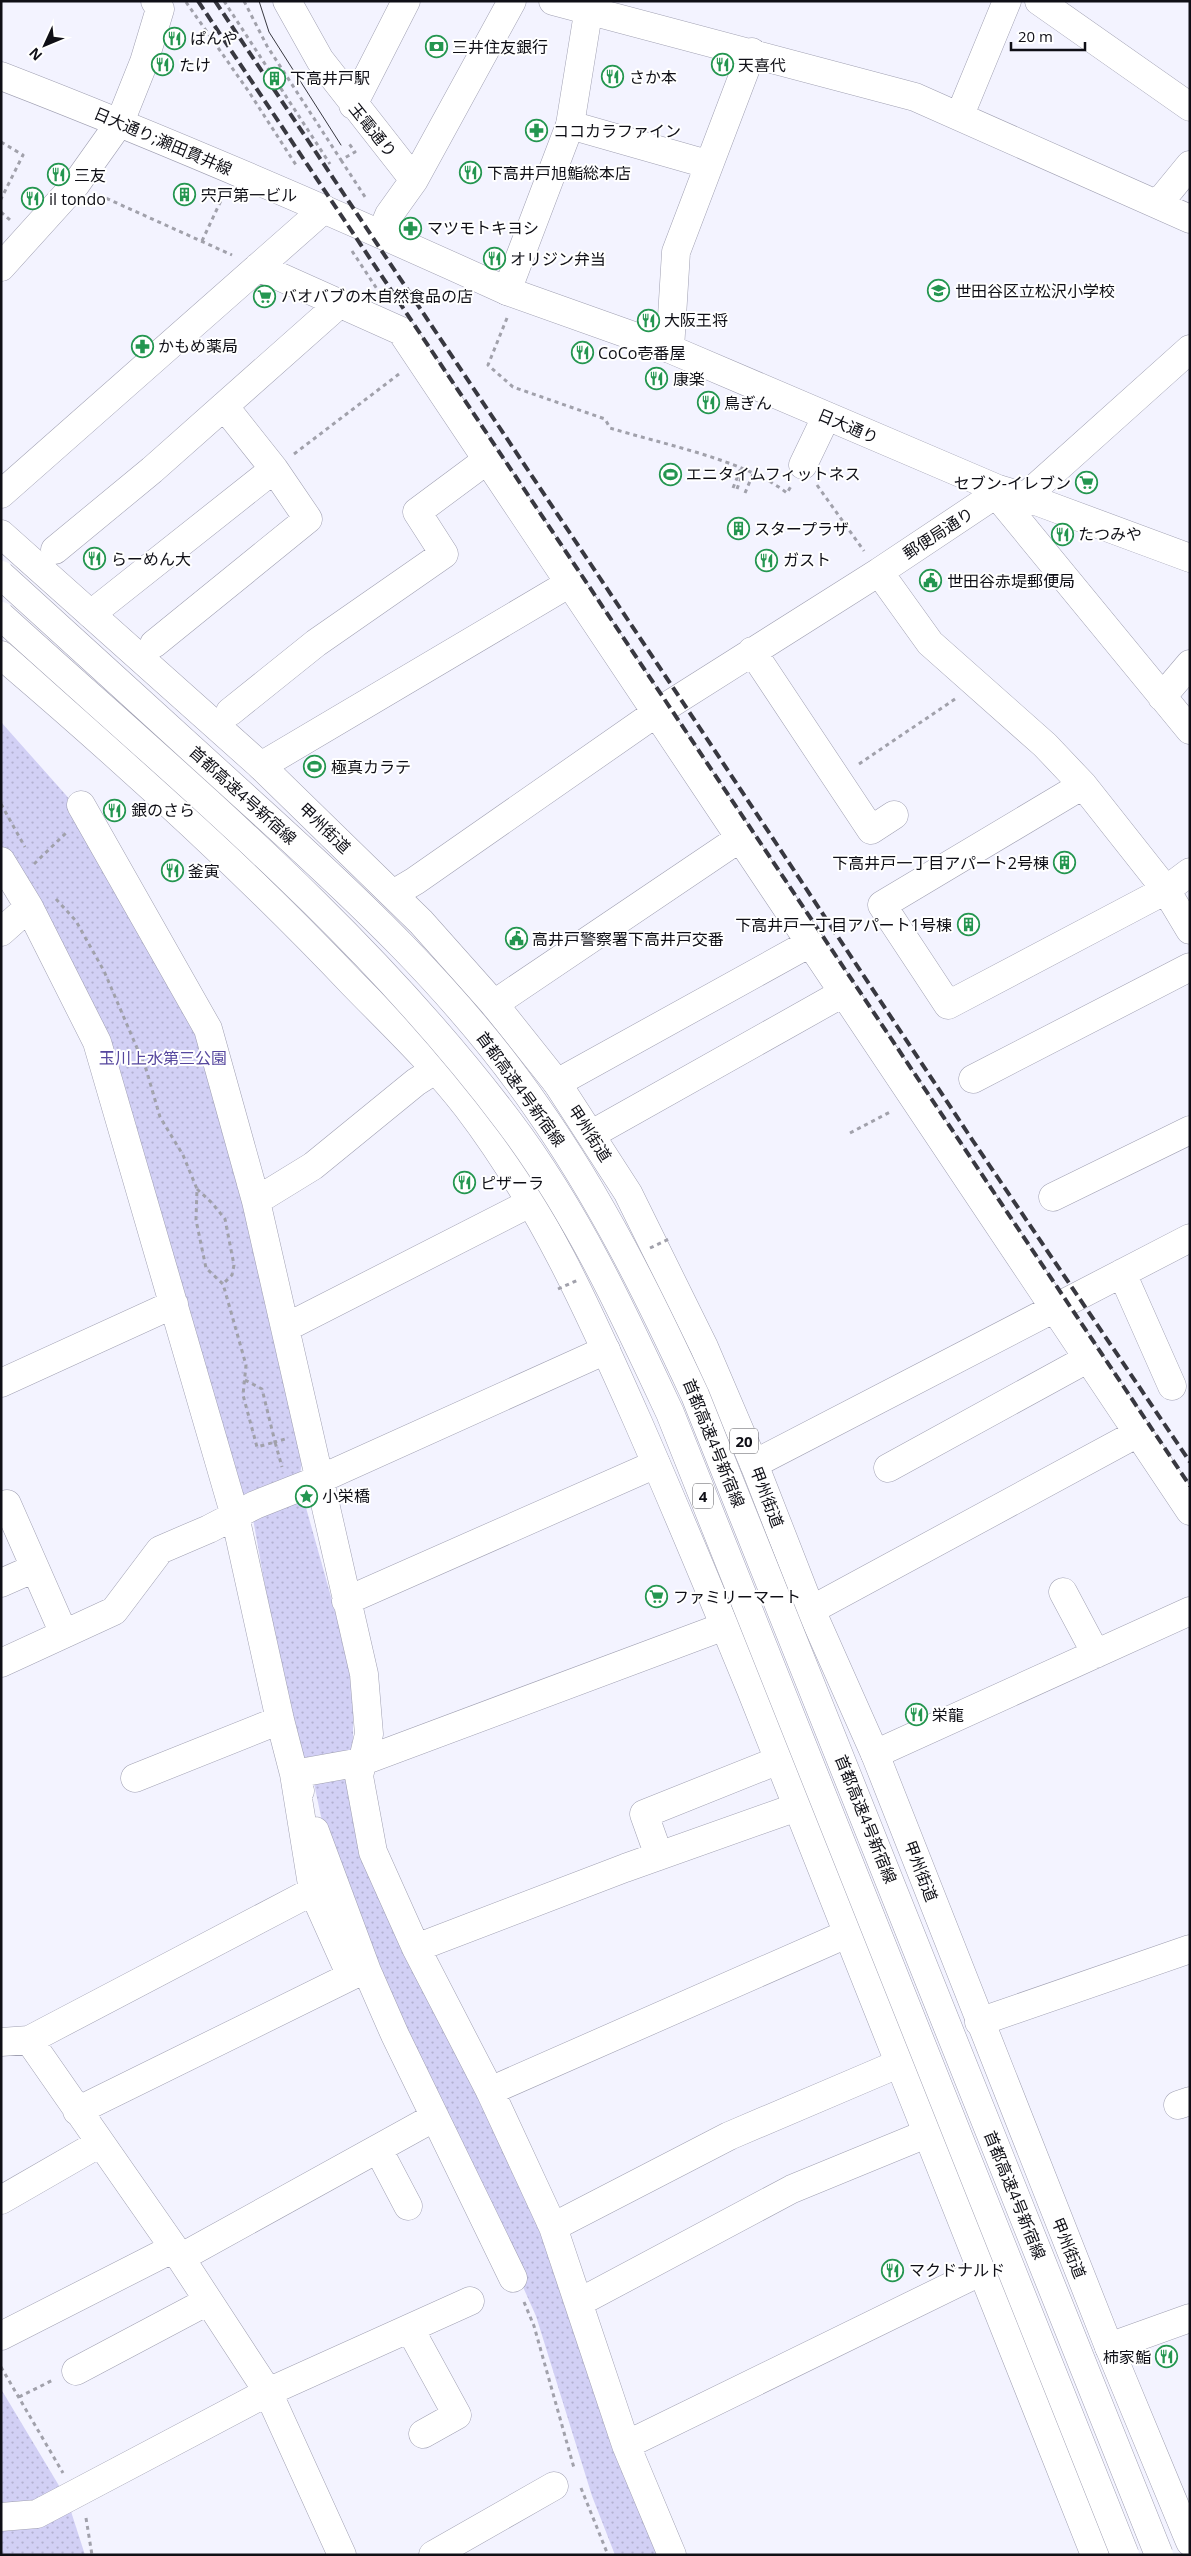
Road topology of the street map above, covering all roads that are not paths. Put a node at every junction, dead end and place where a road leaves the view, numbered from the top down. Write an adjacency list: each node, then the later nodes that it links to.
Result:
1 (155, 1): 14 (main road)
2 (287, 1): 11 (main road, 玉電通り)
3 (406, 1): 11 (main road)
4 (512, 1): 18 (main road)
5 (553, 1): 8 (main road)
6 (1007, 1): 13 (main road)
7 (1040, 1): 12 (main road)
8 (590, 6): 9 (main road); 15 (main road)
9 (752, 52): 13 (main road); 16 (main road)
10 (1, 76): 14 (main road, 日大通り;瀬田貫井線)
11 (354, 105): 18 (main road, 玉電通り)
12 (1190, 107)
13 (960, 115): 19 (main road)
14 (120, 122): 20 (main road, 日大通り;瀬田貫井線); 23 (main road)
15 (570, 125): 16 (main road); 25 (main road)
16 (708, 164): 27 (main road)
17 (1190, 165): 19 (main road)
18 (414, 180): 22 (main road)
19 (1158, 204): 21 (main road)
20 (324, 209): 22 (main road, 日大通り;瀬田貫井線); 24 (main road)
21 (1190, 218)
22 (381, 234): 25 (main road)
23 (1, 267)
24 (258, 267): 26 (main road); 35 (main road)
25 (512, 293): 27 (main road, 日大通り)
26 (338, 304): 29 (main road); 31 (main road)
27 (670, 349): 30 (main road, 日大通り)
28 (1190, 349): 36 (main road)
29 (224, 406): 33 (main road); 38 (main road)
30 (826, 417): 32 (main road); 34 (main road, 日大通り)
31 (486, 460): 42 (main road); 50 (main road)
32 (803, 465)
33 (274, 469): 43 (main road); 45 (main road)
34 (997, 492): 36 (main road, 日大通り); 40 (main road, 郵便局通り); 49 (main road)
35 (1, 494)
36 (1026, 497): 39 (main road, 日大通り)
37 (1, 534): 43 (main road, 甲州街道 / 20)
38 (55, 550)
39 (1190, 558)
40 (879, 572): 46 (main road, 郵便局通り); 54 (main road)
41 (1, 575): 151 (main road, 首都高速4号新宿線 / 4, bridge)
42 (570, 583): 51 (main road); 53 (main road)
43 (91, 614): 53 (main road, 甲州街道 / 20)
44 (1, 616): 150 (main road, 首都高速4号新宿線 / 4, bridge)
45 (154, 644)
46 (752, 651): 51 (main road, 郵便局通り); 56 (main road)
47 (1, 655): 69 (main road)
48 (1190, 664): 49 (main road)
49 (1162, 697): 52 (main road)
50 (230, 712)
51 (656, 713): 57 (main road); 61 (main road, 郵便局通り)
52 (1190, 730)
53 (261, 766): 61 (main road, 甲州街道 / 20)
54 (1083, 785): 60 (main road); 60 (main road)
55 (81, 805): 75 (main road)
56 (894, 815)
57 (740, 838): 65 (main road); 68 (main road)
58 (1, 861): 62 (main road)
59 (1190, 872): 60 (main road)
60 (1166, 890): 63 (main road)
61 (393, 894): 68 (main road, 甲州街道 / 20)
62 (40, 901): 64 (main road); 79 (main road)
63 (1190, 930)
64 (1, 932)
65 (810, 943): 67 (main road); 71 (main road)
66 (1190, 967): 70 (main road)
67 (843, 993): 73 (main road); 80 (main road)
68 (494, 1004): 71 (main road, 甲州街道 / 20)
69 (435, 1070): 75 (main road); 76 (main road)
70 (973, 1079)
71 (557, 1082): 73 (main road, 甲州街道 / 20)
72 (1190, 1130): 74 (main road)
73 (592, 1134): 88 (main road, 甲州街道 / 20)
74 (1053, 1197)
75 (256, 1201): 81 (main road)
76 (532, 1202): 81 (main road); 82 (main road)
77 (1190, 1238): 78 (main road)
78 (1122, 1273): 80 (main road); 85 (main road)
79 (174, 1304): 84 (main road); 93 (main road)
80 (1052, 1308): 83 (main road); 88 (main road)
81 (285, 1328): 90 (main road)
82 (606, 1350): 87 (main road); 90 (main road)
83 (1087, 1359): 86 (main road); 89 (main road)
84 (1, 1383)
85 (1172, 1386)
86 (1138, 1433): 92 (main road); 98 (main road)
87 (656, 1464): 97 (main road); 100 (main road)
88 (754, 1464): 98 (main road, 甲州街道 / 20)
89 (888, 1468)
90 (318, 1480): 93 (main road); 97 (main road)
91 (7, 1504): 94 (main road)
92 (1190, 1511)
93 (235, 1516): 101 (main road); 104 (main road)
94 (35, 1568): 95 (main road); 101 (main road)
95 (1, 1583)
96 (1063, 1592): 102 (main road)
97 (346, 1601): 107 (main road)
98 (811, 1610): 105 (main road, 甲州街道 / 20)
99 (1190, 1611): 102 (main road)
100 (725, 1626): 106 (main road); 107 (main road)
101 (64, 1634): 103 (main road)
102 (1096, 1654): 105 (main road)
103 (1, 1663)
104 (280, 1720): 108 (main road); 109 (main road)
105 (875, 1754): 116 (main road, 甲州街道 / 20)
106 (779, 1760): 110 (main road); 111 (main road)
107 (361, 1762): 108 (main road); 114 (main road)
108 (294, 1774): 112 (main road); 122 (main road)
109 (135, 1778)
110 (797, 1806): 111 (main road); 113 (main road)
111 (659, 1856): 114 (main road)
112 (313, 1891): 117 (main road); 121 (main road)
113 (849, 1933): 119 (main road); 120 (main road)
114 (416, 1948): 120 (main road)
115 (1190, 1949): 116 (main road)
116 (979, 2022): 138 (main road, 甲州街道 / 20)
117 (29, 2040): 118 (main road); 121 (main road)
118 (1, 2042)
119 (898, 2064): 123 (main road); 128 (main road)
120 (490, 2091): 128 (main road)
121 (77, 2111): 124 (main road)
122 (434, 2117): 125 (main road); 131 (main road)
123 (926, 2134): 130 (main road); 134 (main road)
124 (100, 2143): 126 (main road); 129 (main road)
125 (378, 2149): 127 (main road); 129 (main road)
126 (1, 2200)
127 (408, 2206)
128 (553, 2227): 134 (main road)
129 (177, 2253): 133 (main road); 137 (main road)
130 (980, 2272): 142 (main road); 149 (main road)
131 (513, 2278)
132 (470, 2301): 136 (main road)
133 (208, 2302): 139 (main road); 140 (main road)
134 (580, 2302): 142 (main road)
135 (1190, 2318): 138 (main road)
136 (410, 2329): 140 (main road); 141 (main road)
137 (1, 2336)
138 (1109, 2347): 145 (main road, 甲州街道 / 20)
139 (76, 2370)
140 (268, 2392): 144 (main road); 146 (main road)
141 (423, 2434)
142 (626, 2445): 148 (main road)
143 (570, 2480): 147 (main road)
144 (1, 2518)
145 (1190, 2542)
146 (342, 2555)
147 (433, 2555)
148 (672, 2555)
149 (1095, 2555)
150 (1125, 2555)
151 (1159, 2555)

